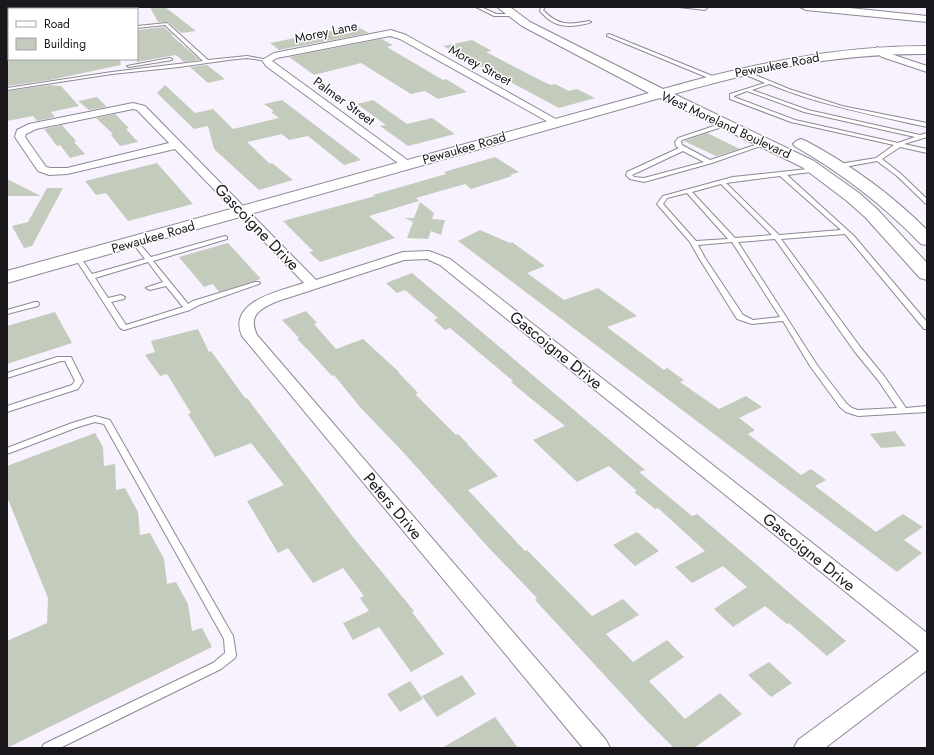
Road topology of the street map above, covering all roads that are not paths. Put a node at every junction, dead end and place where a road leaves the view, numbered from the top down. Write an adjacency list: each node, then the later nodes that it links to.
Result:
1 (132, 7): 7 (lane)
2 (478, 7): 8 (lane)
3 (543, 7): 10 (lane)
4 (681, 7): 5 (lane)
5 (706, 7)
6 (806, 7): 9 (street)
7 (121, 8)
8 (511, 10): 24 (street, West Moreland Boulevard); 27 (street, West Moreland Boulevard)
9 (927, 19)
10 (589, 22)
11 (138, 27): 18 (lane)
12 (391, 33): 17 (street, Morey Lane); 29 (street, Morey Street)
13 (609, 35): 21 (lane)
14 (877, 50): 15 (street, Pewaukee Road); 19 (street); 20 (street, Pewaukee Road)
15 (927, 50)
16 (170, 59): 22 (lane)
17 (267, 60): 18 (lane); 40 (street, Palmer Street)
18 (207, 62): 22 (lane)
19 (927, 69)
20 (740, 71): 21 (street, Pewaukee Road); 23 (lane)
21 (713, 78): 24 (street, Pewaukee Road)
22 (70, 79): 25 (lane)
23 (768, 83): 26 (lane); 30 (lane)
24 (676, 88): 27 (street, Pewaukee Road); 28 (street, West Moreland Boulevard)
25 (7, 89)
26 (748, 90): 32 (lane); 35 (lane)
27 (659, 94): 28 (street, West Moreland Boulevard); 29 (street, Pewaukee Road)
28 (726, 120): 33 (street, West Moreland Boulevard); 36 (lane)
29 (556, 122): 40 (street, Pewaukee Road)
30 (927, 124)
31 (927, 135): 32 (lane)
32 (920, 137): 35 (lane)
33 (777, 138): 39 (lane); 41 (street, West Moreland Boulevard); 42 (street, West Moreland Boulevard)
34 (177, 145): 34 (street, Gascoigne Drive); 47 (street, Gascoigne Drive)
35 (898, 145): 37 (lane); 38 (lane)
36 (682, 149): 39 (lane); 39 (lane)
37 (927, 151)
38 (878, 158): 41 (lane); 46 (lane)
39 (710, 162)
40 (406, 164): 47 (street, Pewaukee Road)
41 (839, 166): 42 (street); 51 (street, West Moreland Boulevard)
42 (817, 170): 43 (lane); 57 (street, West Moreland Boulevard)
43 (782, 174): 44 (lane); 48 (lane)
44 (722, 182): 45 (lane); 49 (lane)
45 (688, 191): 52 (lane); 54 (lane)
46 (927, 202)
47 (242, 212): 53 (street, Pewaukee Road); 62 (street, Gascoigne Drive)
48 (846, 232): 49 (lane); 70 (lane)
49 (777, 237): 52 (lane); 74 (lane)
50 (225, 238): 56 (lane)
51 (927, 240)
52 (734, 241): 54 (lane); 69 (lane)
53 (135, 242): 55 (street, Pewaukee Road); 56 (lane)
54 (694, 243): 69 (lane)
55 (78, 258): 58 (street, Pewaukee Road); 59 (lane)
56 (149, 260): 59 (lane); 60 (lane)
57 (927, 274)
58 (7, 277)
59 (90, 277): 65 (lane)
60 (167, 283): 63 (lane); 67 (lane)
61 (257, 283): 67 (lane)
62 (313, 285): 76 (street, Gascoigne Drive); 79 (street, Peters Drive)
63 (150, 288)
64 (121, 297): 65 (lane)
65 (106, 301): 67 (lane)
66 (35, 304): 68 (lane)
67 (187, 308)
68 (7, 312)
69 (785, 319): 74 (lane)
70 (927, 327)
71 (7, 376): 72 (lane)
72 (7, 409)
73 (927, 409): 74 (lane)
74 (903, 410)
75 (7, 451): 78 (lane)
76 (927, 646)
77 (927, 657): 80 (street)
78 (48, 748)
79 (598, 748)
80 (806, 748)

